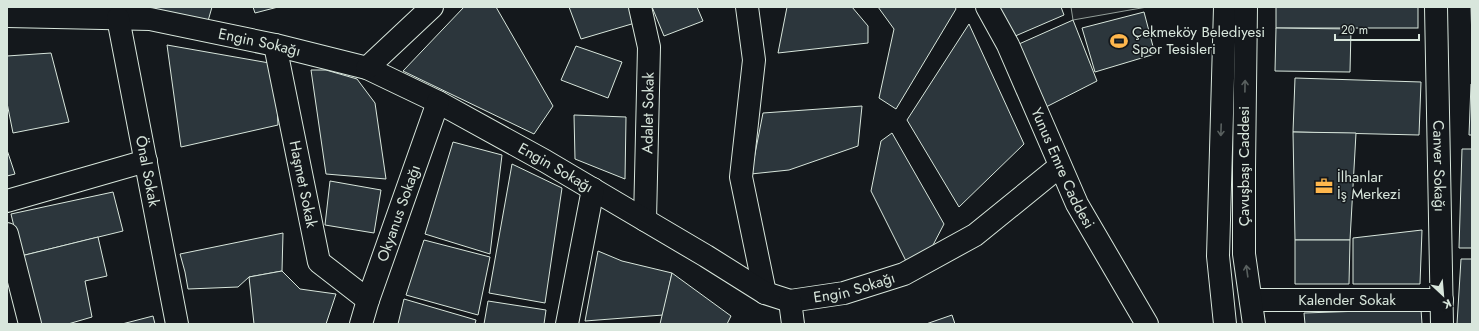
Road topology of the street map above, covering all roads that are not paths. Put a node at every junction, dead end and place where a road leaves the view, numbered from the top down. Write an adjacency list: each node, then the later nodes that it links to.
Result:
1 (432, 7): 11 (street)
2 (640, 7): 17 (street, Adalet Sokak)
3 (747, 7): 19 (street)
4 (987, 7): 14 (street, Yunus Emre Caddesi)
5 (1224, 7): 30 (street, Çavuşbaşı Caddesi, one-way to 30)
6 (1246, 7): 21 (street, Çavuşbaşı Caddesi, one-way to 6)
7 (1436, 7): 22 (street, Canver Sokağı)
8 (7, 16): 9 (street, Engin Sokağı)
9 (118, 18): 10 (street, Engin Sokağı); 13 (street, Önal Sokak)
10 (275, 45): 11 (street, Engin Sokağı); 20 (street, Haşmet Sokak)
11 (367, 68): 12 (street, Engin Sokağı)
12 (438, 102): 15 (street, Engin Sokağı); 20 (street, Okyanus Sokağı)
13 (146, 161): 16 (street); 25 (street, Önal Sokak)
14 (1060, 166): 23 (street, Engin Sokağı); 29 (street, Yunus Emre Caddesi)
15 (593, 189): 17 (street, Engin Sokağı); 27 (street)
16 (7, 201)
17 (645, 220): 19 (street, Engin Sokağı)
18 (7, 234): 24 (street)
19 (765, 293): 23 (street, Engin Sokağı)
20 (368, 300): 26 (street, Okyanus Sokağı)
21 (1251, 300): 22 (street, Kalender Sokak); 31 (street, Çavuşbaşı Caddesi)
22 (1442, 300): 32 (street, Canver Sokağı)
23 (790, 301): 28 (street)
24 (30, 324)
25 (177, 324)
26 (361, 324)
27 (567, 324)
28 (794, 324)
29 (1146, 324)
30 (1225, 324)
31 (1254, 324)
32 (1442, 324)

